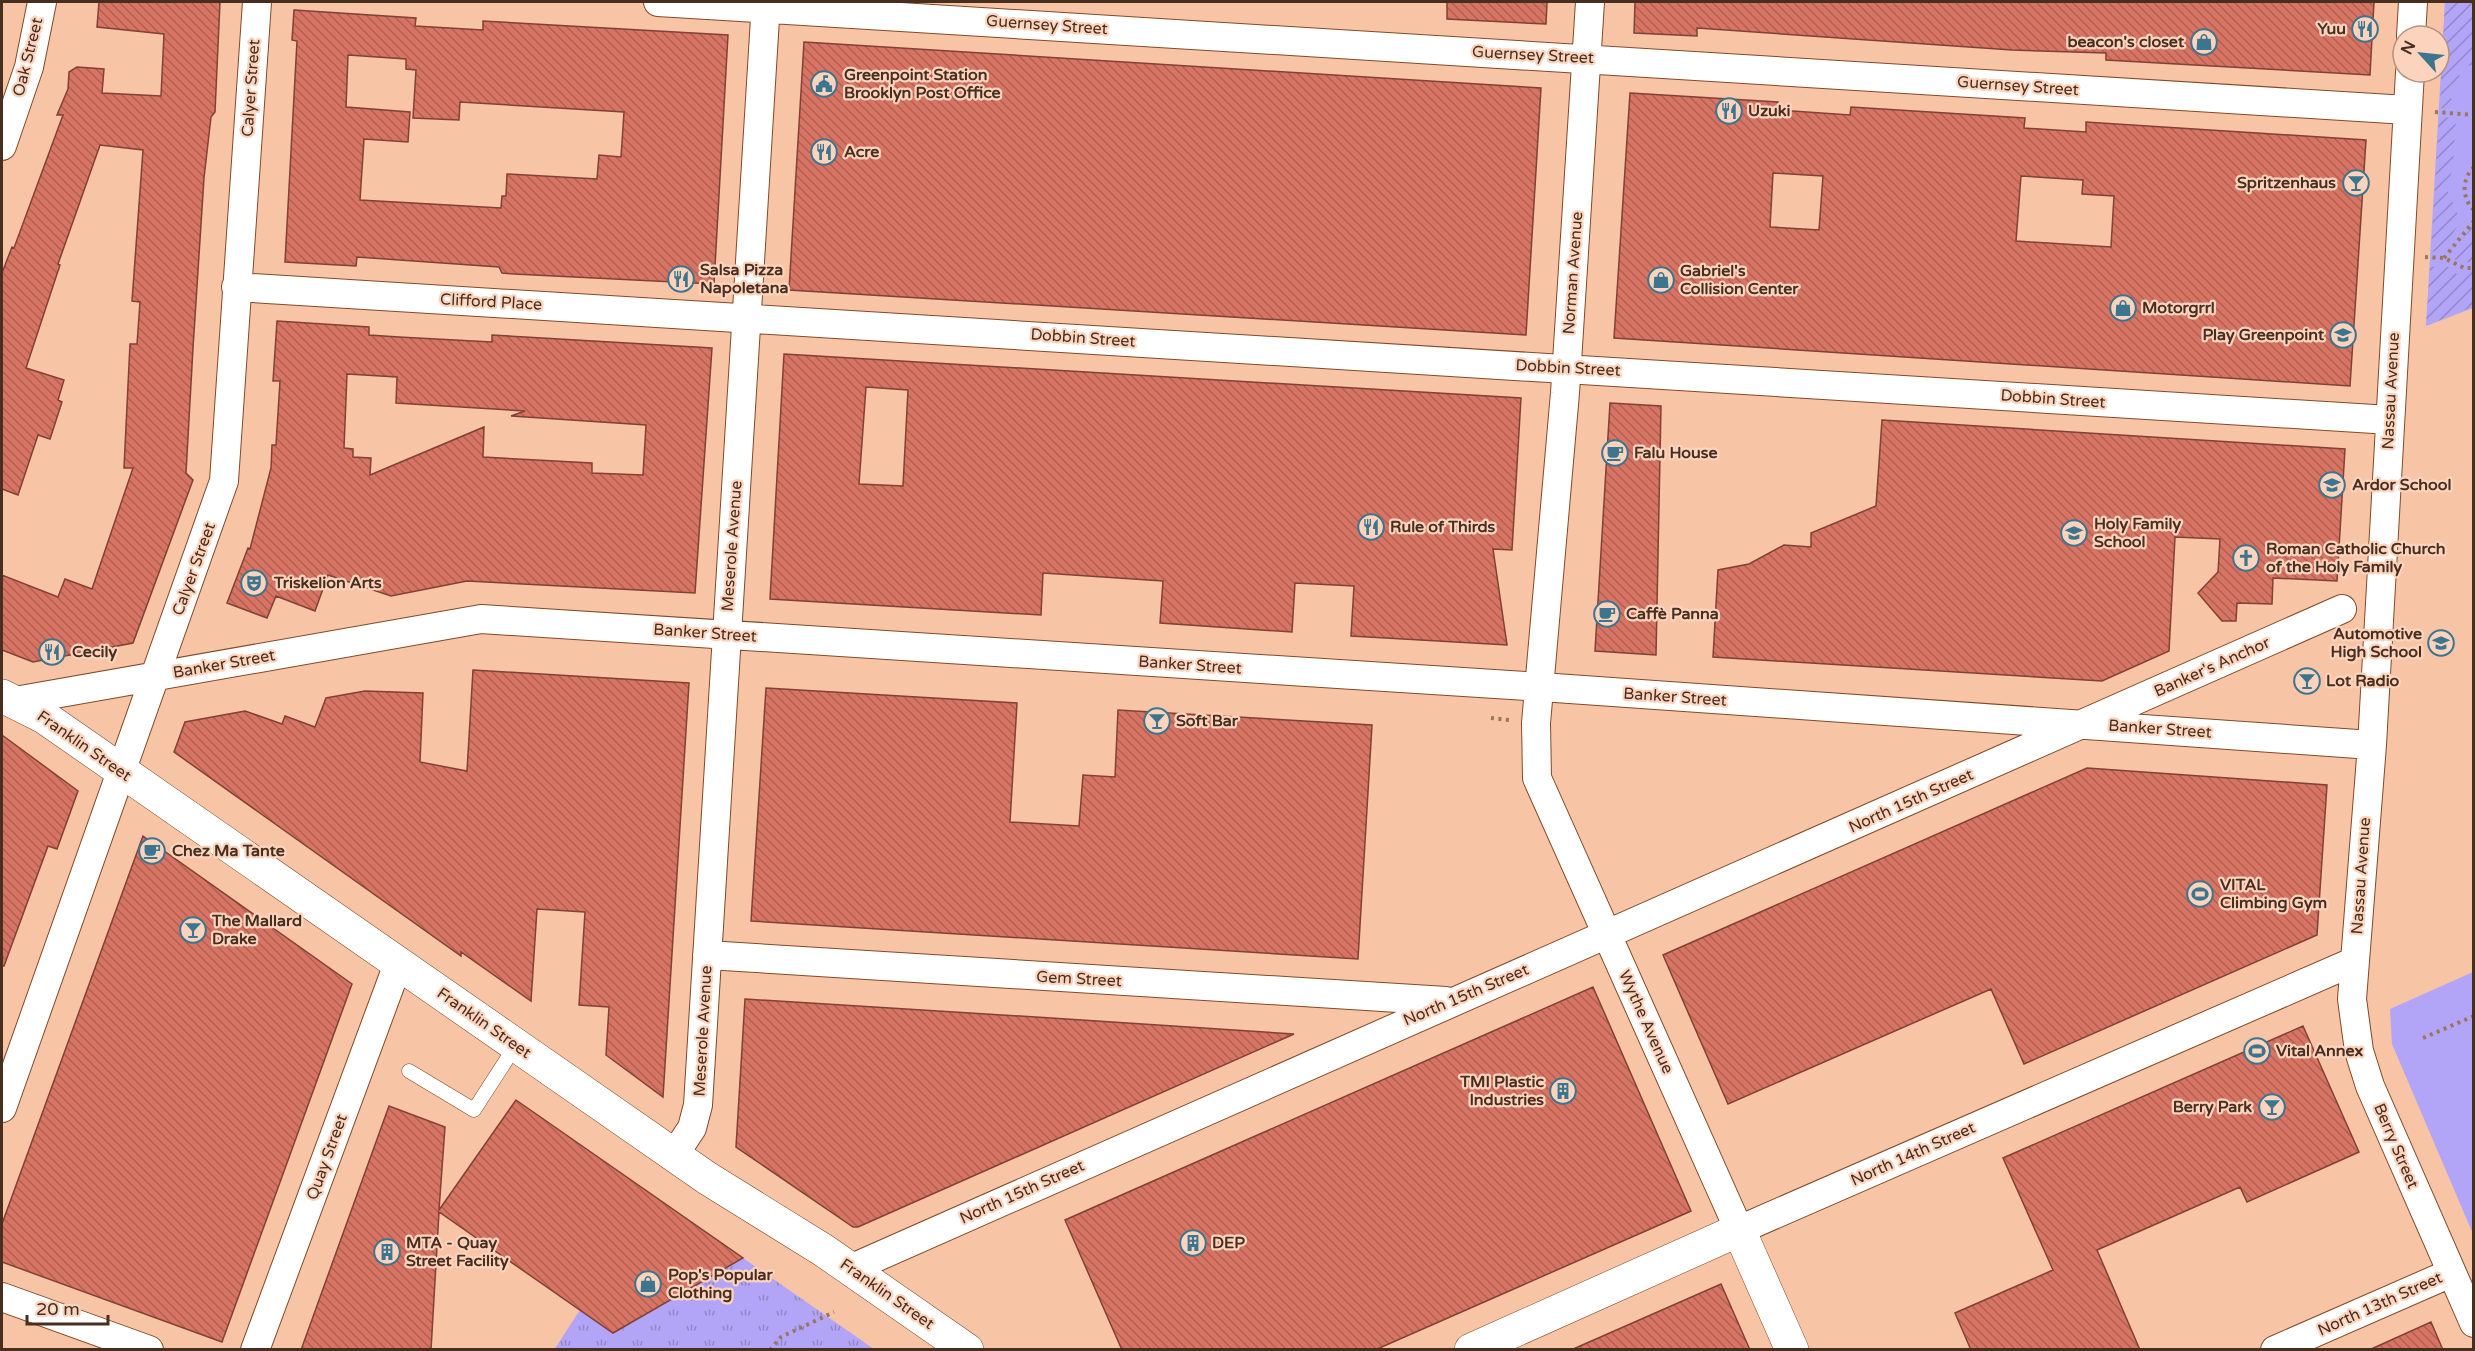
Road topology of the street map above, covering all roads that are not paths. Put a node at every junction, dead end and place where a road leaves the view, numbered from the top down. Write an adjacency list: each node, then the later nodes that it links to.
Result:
1 (42, 2): 11 (street, Oak Street)
2 (257, 2): 12 (street, Calyer Street)
3 (658, 2): 6 (street, Guernsey Street)
4 (1590, 2): 8 (street, Norman Avenue)
5 (2413, 2): 7 (street)
6 (765, 5): 8 (street, Guernsey Street); 13 (street, Meserole Avenue)
7 (2412, 24)
8 (1586, 58): 10 (street, Guernsey Street); 14 (street, Norman Avenue)
9 (2412, 84): 10 (street, Nassau Avenue)
10 (2419, 111): 15 (street, Nassau Avenue)
11 (2, 146)
12 (236, 287): 13 (street, Clifford Place); 18 (street, Calyer Street)
13 (746, 318): 14 (street, Dobbin Street); 17 (street, Meserole Avenue)
14 (1567, 368): 15 (street, Dobbin Street); 19 (street, Norman Avenue)
15 (2390, 420): 22 (street, Nassau Avenue)
16 (2342, 609): 21 (street, Banker's Anchor)
17 (727, 635): 18 (street, Banker Street); 19 (street, Banker Street); 25 (street, Meserole Avenue)
18 (155, 676): 20 (street, Banker Street); 23 (street, Calyer Street)
19 (1541, 687): 21 (street, Banker Street); 24 (street, Wythe Avenue)
20 (8, 699): 23 (main road, Franklin Street)
21 (2083, 725): 22 (street, Banker Street); 24 (street, North 15th Street)
22 (2372, 745): 26 (street, Nassau Avenue)
23 (121, 772): 27 (main road, Franklin Street); 31 (street, Calyer Street)
24 (1607, 935): 28 (street, North 15th Street); 33 (street, Wythe Avenue)
25 (707, 956): 28 (street, Gem Street); 32 (street, Meserole Avenue)
26 (2355, 961): 33 (street, North 14th Street); 35 (street, Berry Street)
27 (398, 964): 29 (main road, Franklin Street); 39 (street, Quay Street)
28 (1451, 1001): 34 (street, North 15th Street)
29 (516, 1045): 30 (lane); 32 (main road, Franklin Street)
30 (409, 1071)
31 (2, 1108)
32 (674, 1155): 34 (main road, Franklin Street)
33 (1739, 1230): 41 (main road, North 14th Street); 42 (main road, Wythe Avenue)
34 (850, 1269): 40 (main road, Franklin Street)
35 (2451, 1273): 37 (street, Berry Street); 43 (street, North 13th Street)
36 (2, 1297): 38 (street)
37 (2474, 1323)
38 (149, 1350)
39 (255, 1350)
40 (967, 1350)
41 (1471, 1350)
42 (1792, 1350)
43 (2276, 1350)

